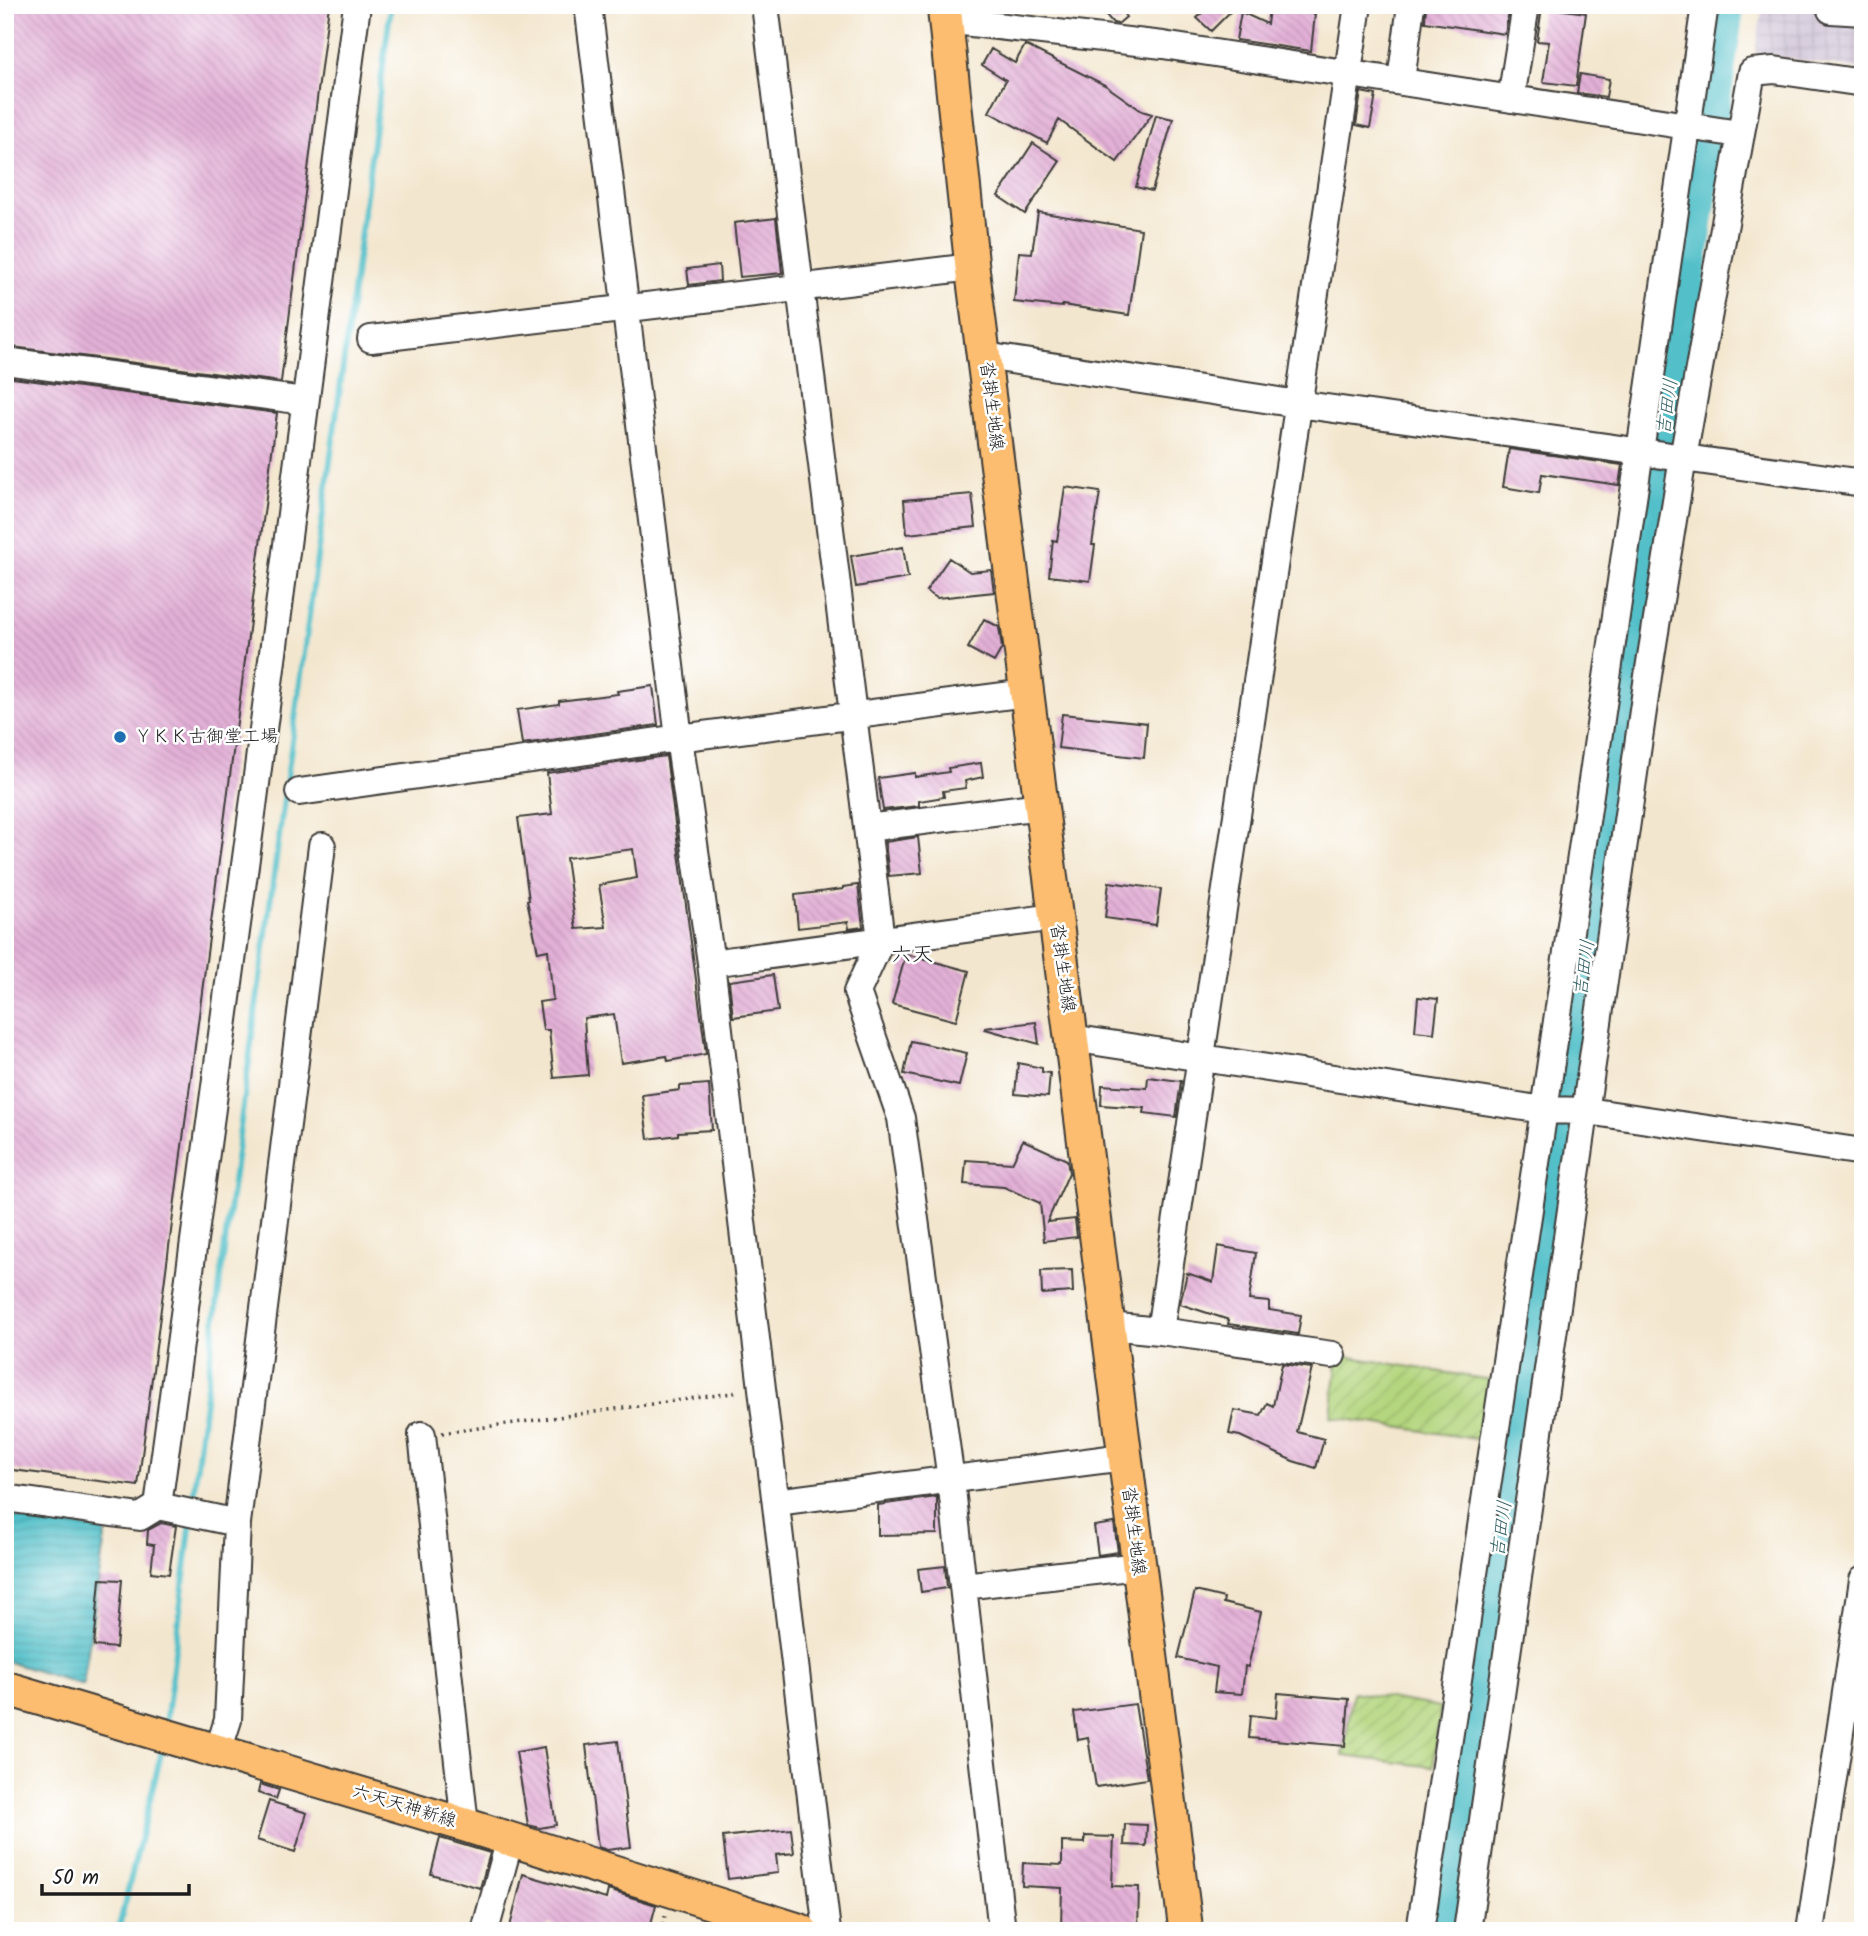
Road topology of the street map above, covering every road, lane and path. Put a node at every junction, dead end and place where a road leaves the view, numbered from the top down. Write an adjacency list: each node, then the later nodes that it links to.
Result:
1 (357, 5): 23 (street)
2 (588, 5): 19 (street)
3 (765, 5): 18 (street)
4 (1358, 5): 11 (street)
5 (1412, 5): 12 (street)
6 (1526, 5): 14 (street)
7 (1704, 5): 15 (street)
8 (1830, 10): 10 (street)
9 (944, 12): 11 (street); 17 (main road, 沓掛生地線)
10 (1863, 12)
11 (1347, 72): 12 (street); 24 (street)
12 (1401, 81): 14 (street)
13 (1863, 83): 16 (street)
14 (1511, 99): 15 (street)
15 (1686, 127): 16 (street); 25 (street)
16 (1739, 134): 26 (street)
17 (972, 267): 18 (street); 21 (main road, 沓掛生地線)
18 (800, 288): 19 (street); 29 (street)
19 (627, 309): 20 (street); 30 (street)
20 (371, 340)
21 (985, 356): 24 (street); 28 (main road, 沓掛生地線)
22 (5, 361): 23 (street)
23 (304, 401): 52 (street)
24 (1298, 404): 25 (street); 39 (street)
25 (1638, 453): 26 (street); 40 (street)
26 (1683, 458): 27 (street); 41 (street)
27 (1863, 483)
28 (1027, 693): 29 (street); 32 (main road, 沓掛生地線)
29 (853, 716): 30 (street); 33 (street)
30 (679, 738): 31 (street); 37 (street)
31 (299, 792)
32 (1041, 806): 33 (street); 35 (main road, 沓掛生地線)
33 (867, 828): 36 (street)
34 (322, 846): 53 (street)
35 (1055, 917): 36 (street); 38 (main road, 沓掛生地線)
36 (881, 940): 37 (street); 49 (street)
37 (711, 963): 46 (street)
38 (1072, 1038): 39 (street); 43 (main road, 沓掛生地線)
39 (1201, 1059): 40 (street); 44 (street)
40 (1545, 1111): 41 (street); 66 (street)
41 (1586, 1111): 42 (street); 67 (street)
42 (1863, 1152)
43 (1108, 1326): 44 (street); 48 (main road, 沓掛生地線)
44 (1160, 1331): 45 (street)
45 (1332, 1355)
46 (762, 1389): 47 (path); 51 (street)
47 (422, 1435): 60 (street)
48 (1124, 1457): 49 (street); 54 (main road, 沓掛生地線)
49 (951, 1480): 51 (street); 56 (street)
50 (5, 1498): 52 (street)
51 (776, 1502): 62 (street)
52 (158, 1506): 53 (street)
53 (237, 1523): 59 (street)
54 (1138, 1566): 56 (street); 65 (main road, 沓掛生地線)
55 (1863, 1580): 58 (street)
56 (963, 1586): 64 (street)
57 (5, 1688): 59 (main road, 六天天神新線)
58 (1853, 1715): 68 (street)
59 (218, 1751): 60 (main road, 六天天神新線)
60 (465, 1825): 61 (main road, 六天天神新線)
61 (510, 1839): 62 (main road, 六天天神新線); 63 (street)
62 (806, 1930)
63 (485, 1931)
64 (1002, 1931)
65 (1186, 1931)
66 (1420, 1931)
67 (1467, 1931)
68 (1810, 1931)

